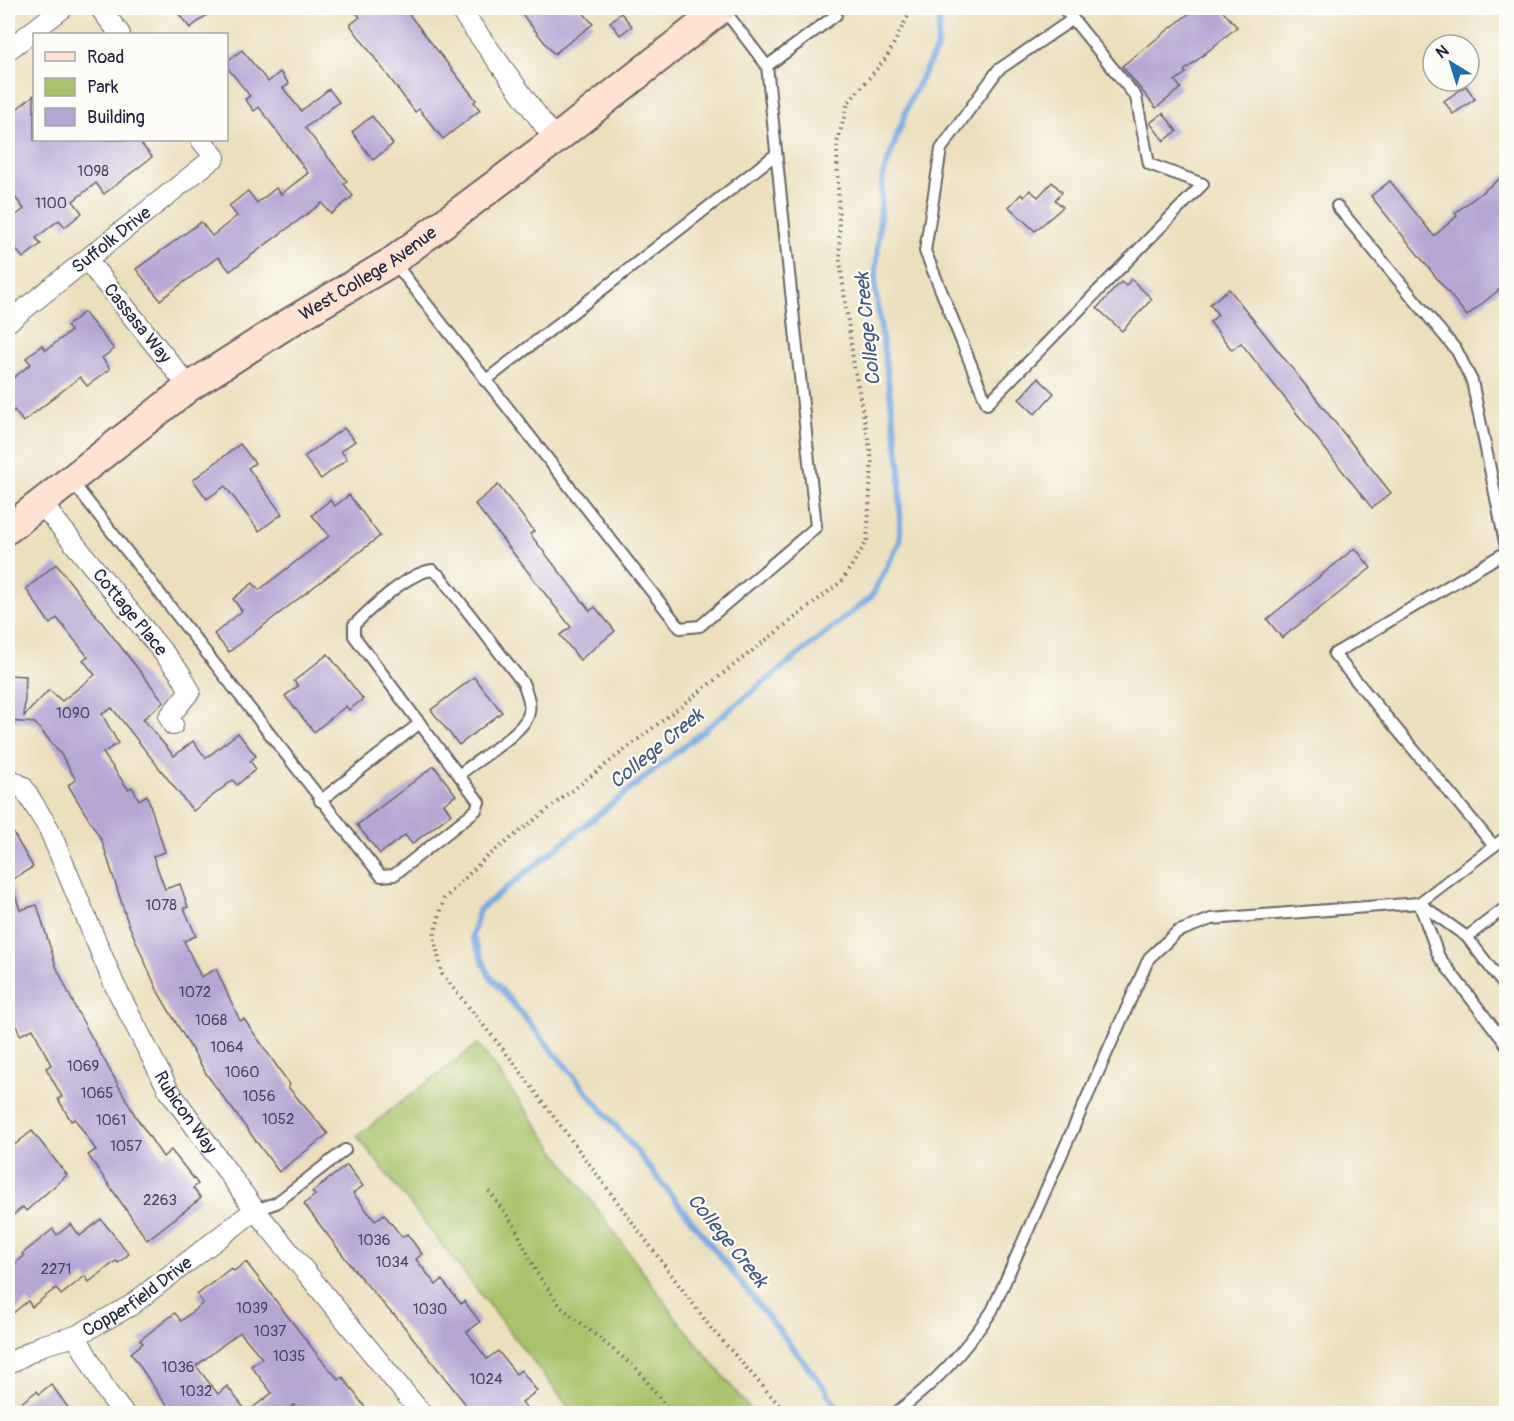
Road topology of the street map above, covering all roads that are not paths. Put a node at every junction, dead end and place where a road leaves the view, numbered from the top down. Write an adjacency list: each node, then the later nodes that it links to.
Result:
1 (63, 8): 9 (street)
2 (100, 8): 8 (street)
3 (459, 8): 11 (street)
4 (722, 8): 10 (lane); 11 (main road, West College Avenue)
5 (1063, 8): 7 (lane)
6 (836, 15): 10 (lane)
7 (1073, 19): 7 (lane)
8 (119, 33)
9 (8, 50)
10 (767, 66): 13 (lane)
11 (555, 140): 16 (main road, West College Avenue)
12 (202, 141): 15 (street, Suffolk Drive)
13 (775, 154): 18 (lane); 18 (lane)
14 (1337, 206): 23 (lane)
15 (87, 260): 17 (street, Suffolk Drive); 19 (street, Cassasa Way)
16 (393, 261): 18 (lane); 19 (main road, West College Avenue)
17 (8, 321)
18 (485, 381)
19 (189, 387): 20 (main road, West College Avenue)
20 (71, 479): 21 (main road, West College Avenue); 29 (lane)
21 (41, 503): 22 (main road, West College Avenue); 26 (street, Cottage Place)
22 (8, 529)
23 (1506, 547)
24 (1506, 552): 31 (lane)
25 (420, 723): 27 (lane); 27 (lane); 29 (lane)
26 (173, 725)
27 (460, 774): 29 (lane)
28 (8, 778): 38 (street, Rubicon Way)
29 (320, 801)
30 (1506, 837): 31 (lane)
31 (1494, 846): 32 (lane)
32 (1419, 903): 34 (lane); 36 (lane); 43 (lane)
33 (1506, 907): 34 (lane)
34 (1467, 938): 35 (lane)
35 (1506, 988)
36 (1506, 1044)
37 (345, 1150): 38 (lane)
38 (255, 1210): 39 (street, Copperfield Drive); 42 (street, Rubicon Way)
39 (76, 1336): 40 (street, Copperfield Drive); 41 (street)
40 (8, 1364)
41 (124, 1413)
42 (422, 1413)
43 (894, 1413)

